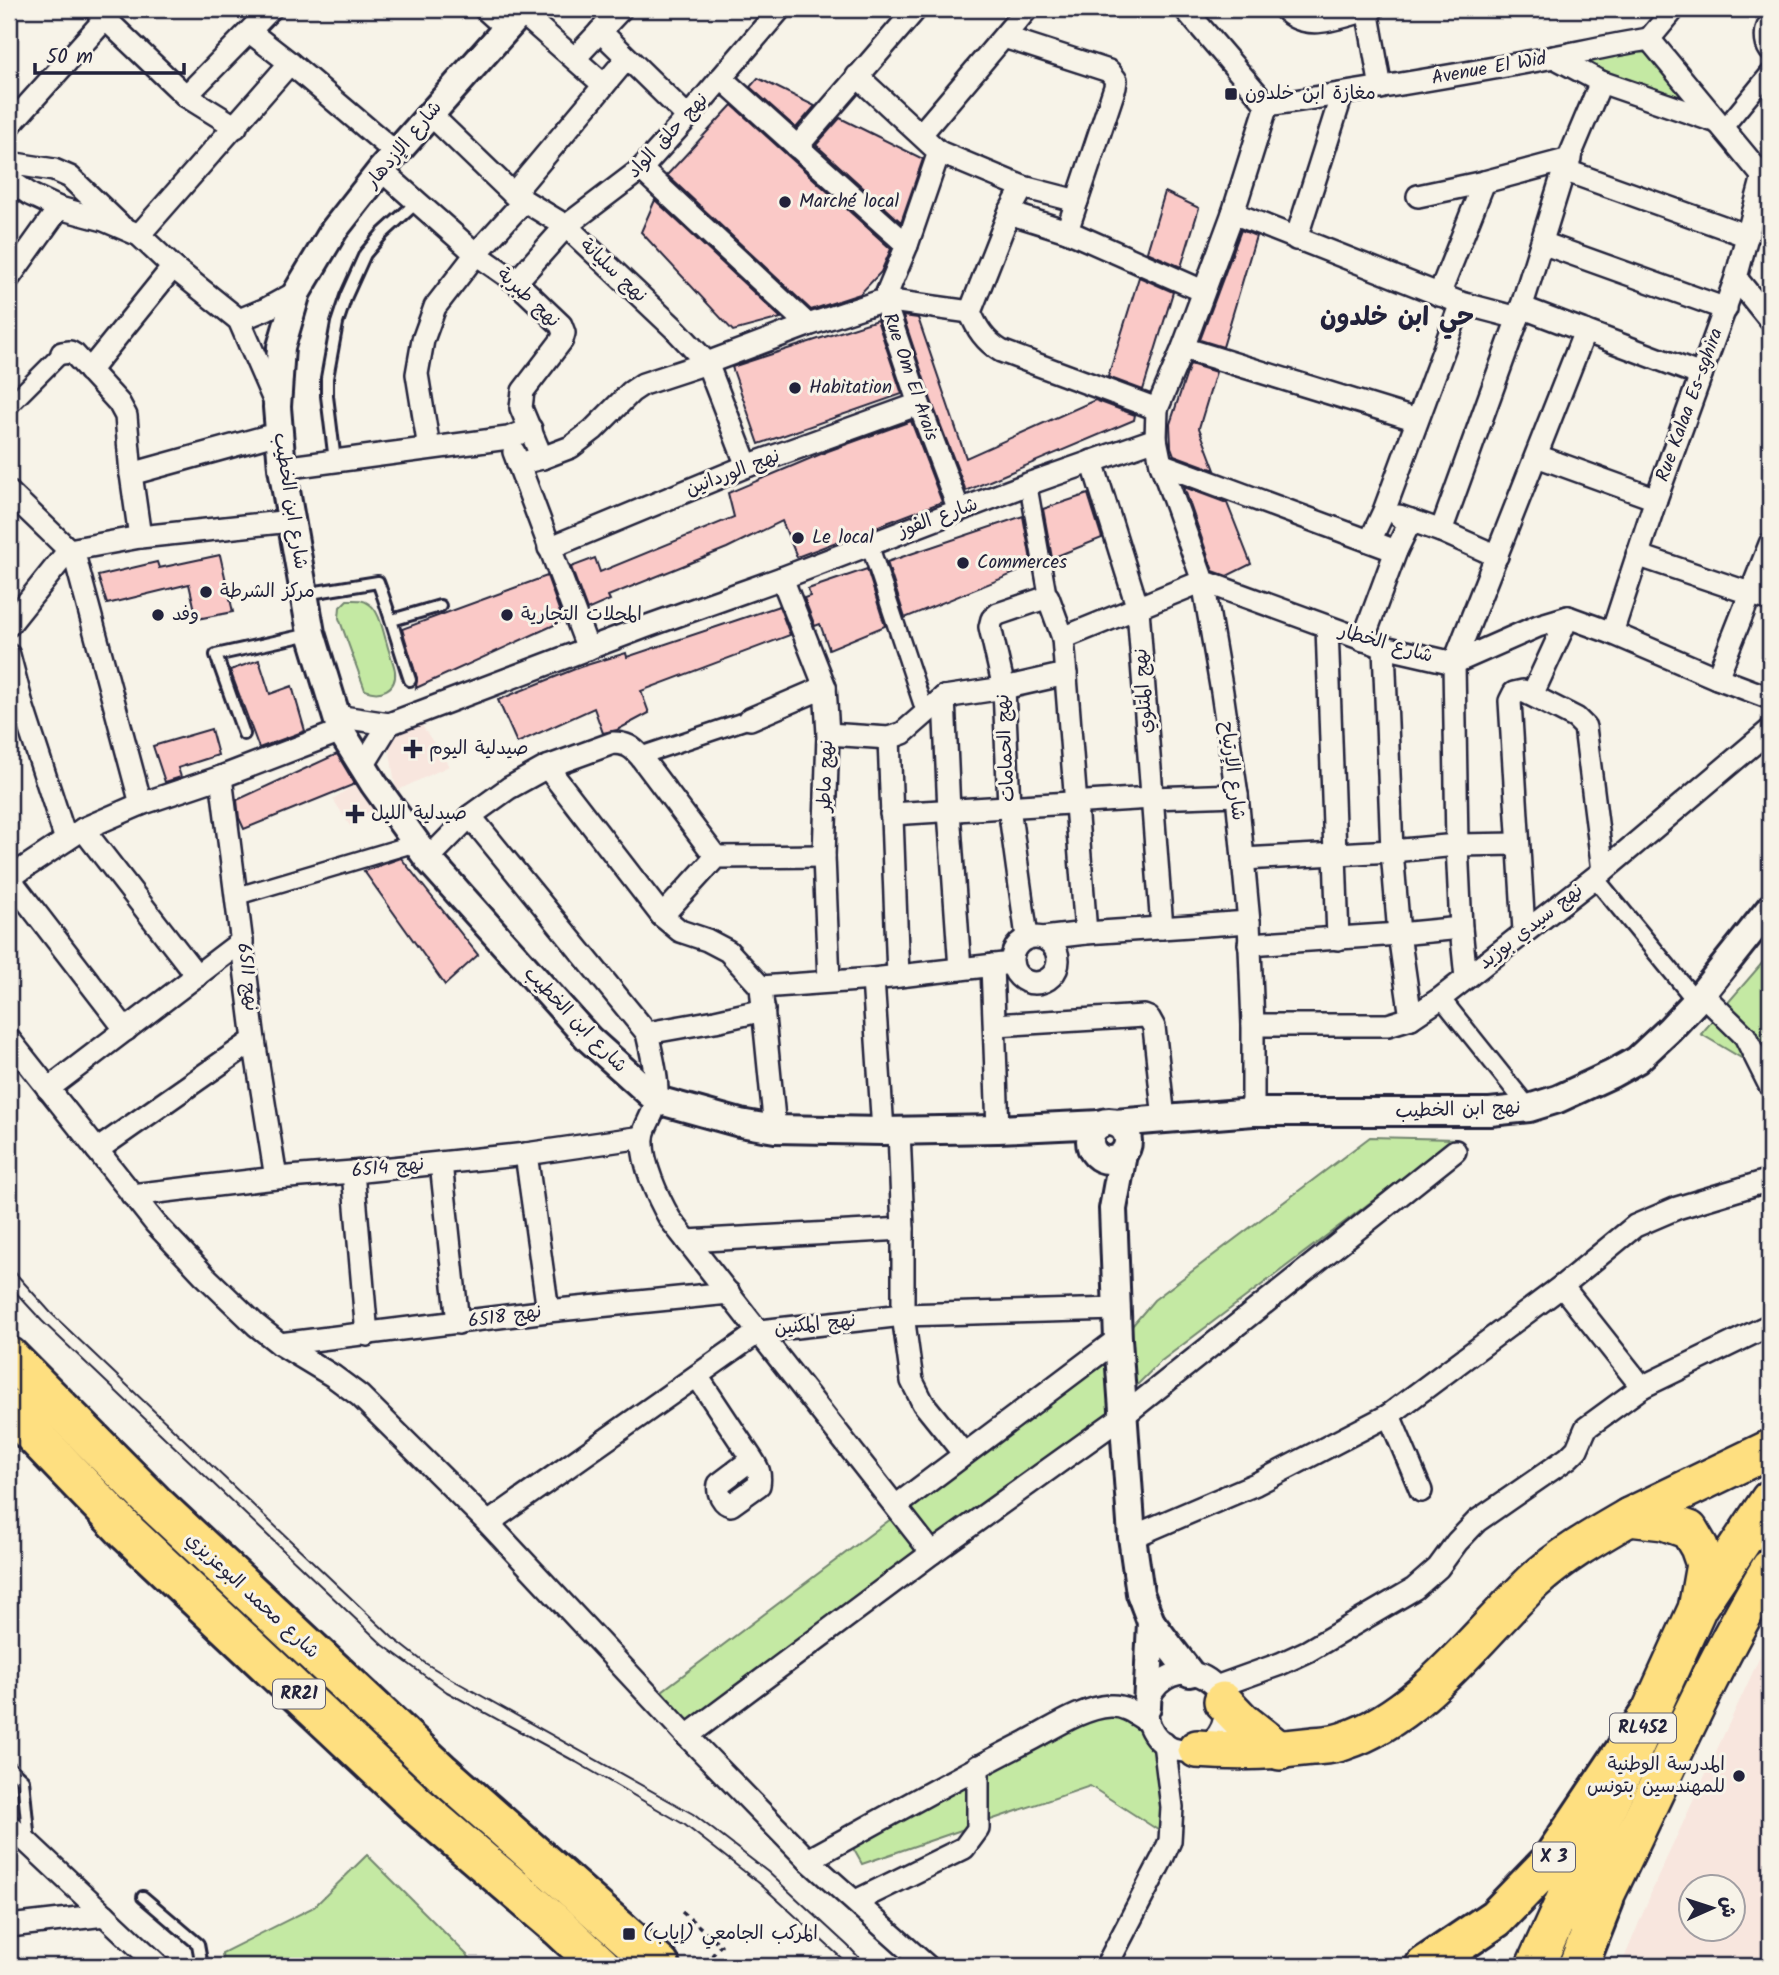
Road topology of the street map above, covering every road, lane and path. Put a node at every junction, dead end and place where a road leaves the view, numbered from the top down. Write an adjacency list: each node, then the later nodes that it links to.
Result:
1 (485, 9): 13 (street)
2 (621, 9): 15 (street)
3 (780, 9): 25 (street, نهج حلق الواد)
4 (1027, 9): 16 (street)
5 (1185, 9): 31 (street)
6 (1284, 9): 7 (street)
7 (1367, 9): 8 (street); 28 (street)
8 (1373, 9)
9 (1674, 9): 17 (street)
10 (912, 10): 24 (street)
11 (104, 12): 30 (street); 35 (street)
12 (260, 16): 22 (street, نهج طبربة); 30 (street)
13 (517, 16): 20 (street); 32 (street, شارع الإزدهار)
14 (1770, 23): 18 (street)
15 (600, 32): 20 (street); 21 (street)
16 (1004, 37): 37 (street); 50 (street)
17 (1649, 39): 19 (street, Avenue El Wid); 34 (street)
18 (1770, 50)
19 (1554, 57): 26 (street); 28 (street, Avenue El Wid)
20 (575, 58): 27 (street)
21 (627, 58): 27 (street); 33 (street)
22 (290, 63): 36 (street); 40 (street, نهج طبربة)
23 (1770, 72): 34 (street)
24 (857, 76): 37 (street); 38 (street)
25 (721, 78): 33 (street, نهج حلق الواد); 38 (street)
26 (1601, 82): 34 (street); 42 (street)
27 (604, 85): 49 (street)
28 (1381, 88): 29 (street, Avenue El Wid)
29 (1342, 94): 31 (street, Avenue El Wid); 59 (street)
30 (186, 96): 36 (street)
31 (1267, 105): 54 (street)
32 (430, 114): 40 (street, شارع الإزدهار); 49 (street, نهج سليانة)
33 (688, 117): 43 (street, نهج حلق الواد)
34 (1722, 125): 45 (street)
35 (9, 126)
36 (236, 127): 56 (street)
37 (921, 134): 39 (street)
38 (797, 147): 61 (street)
39 (939, 152): 47 (street); 61 (street, Rue Om El Arais)
40 (389, 162): 51 (street, نهج طبربة); 68 (street, شارع الإزدهار)
41 (9, 163): 56 (street)
42 (1567, 165): 46 (street); 58 (street); 60 (street)
43 (640, 169): 55 (street, نهج حلق الواد); 77 (street)
44 (9, 180): 52 (street, شارع ابن الخطيب)
45 (1766, 180): 58 (street, Rue Kalaa Es-sghira)
46 (1484, 182): 48 (street); 69 (street)
47 (1023, 187): 50 (street); 53 (street)
48 (1418, 196)
49 (518, 198): 55 (street, نهج سليانة); 62 (street)
50 (1077, 201): 57 (street)
51 (417, 202): 62 (street, نهج طبربة); 96 (lane)
52 (58, 208): 56 (street, شارع ابن الخطيب); 64 (street)
53 (1009, 214): 57 (street); 73 (street)
54 (1233, 214): 59 (street); 67 (street)
55 (566, 226): 66 (street, نهج حلق الواد); 82 (street, نهج سليانة)
56 (131, 231): 63 (street, شارع ابن الخطيب)
57 (1067, 231): 67 (street)
58 (1748, 236): 65 (street, Rue Kalaa Es-sghira)
59 (1296, 239): 69 (street)
60 (1542, 243): 72 (street); 74 (street)
61 (907, 246): 70 (street, Rue Om El Arais)
62 (476, 254): 66 (street, نهج طبربة); 93 (street)
63 (173, 267): 75 (street, شارع ابن الخطيب); 83 (street)
64 (9, 278)
65 (1736, 278): 72 (street, Rue Kalaa Es-sghira); 76 (street)
66 (516, 282): 90 (street, نهج طبربة)
67 (1203, 291): 80 (street)
68 (297, 292): 75 (street); 79 (street, شارع الإزدهار)
69 (1439, 295): 71 (street)
70 (884, 300): 73 (street); 77 (street); 85 (street, Rue Om El Arais)
71 (1461, 303): 74 (street); 89 (street)
72 (1726, 309): 84 (street, Rue Kalaa Es-sghira)
73 (970, 312): 87 (street)
74 (1519, 313): 78 (street); 110 (street)
75 (239, 320): 88 (street, شارع ابن الخطيب)
76 (1770, 320)
77 (808, 325): 82 (street)
78 (1585, 331): 84 (street); 94 (street)
79 (281, 347): 88 (street, شارع ابن الخطيب)
80 (1183, 348): 87 (street); 89 (street)
81 (62, 354): 83 (street); 86 (street)
82 (707, 363): 95 (street); 100 (street, نهج سليانة)
83 (89, 371): 102 (street)
84 (1701, 375): 105 (street, Rue Kalaa Es-sghira)
85 (919, 404): 100 (street, نهج الوردانين); 106 (street, Rue Om El Arais)
86 (9, 406)
87 (1157, 409): 92 (street)
88 (278, 420): 101 (street, شارع ابن الخطيب); 102 (street)
89 (1417, 420): 107 (street)
90 (531, 429): 91 (street); 95 (street, نهج طبربة)
91 (508, 438): 93 (street); 98 (street)
92 (1156, 439): 97 (street, شارع الفوز); 99 (street, شارع الإرتياح)
93 (429, 448): 96 (street)
94 (1536, 456): 105 (street); 119 (street)
95 (542, 458): 98 (street)
96 (335, 461): 101 (street)
97 (1092, 461): 103 (street, شارع الفوز); 126 (street, نهج المتلوي)
98 (518, 464): 115 (street)
99 (1161, 464): 112 (street); 121 (street, شارع الإرتياح)
100 (747, 466): 115 (street, نهج الوردانين)
101 (282, 468): 109 (street, شارع ابن الخطيب)
102 (131, 474): 111 (street)
103 (1028, 484): 106 (street, شارع الفوز); 124 (street)
104 (9, 492): 116 (street)
105 (1656, 499): 118 (street, Rue Kalaa Es-sghira)
106 (959, 510): 113 (street, شارع الفوز)
107 (1384, 511): 108 (street); 112 (street)
108 (1410, 520): 110 (street); 117 (street)
109 (291, 521): 111 (street); 122 (street, شارع ابن الخطيب)
110 (1441, 531): 119 (street)
111 (140, 537): 116 (street)
112 (1370, 541): 117 (street)
113 (869, 543): 120 (street, شارع الفوز); 147 (street)
114 (1770, 544): 123 (street)
115 (549, 548): 136 (street)
116 (71, 550): 129 (street); 163 (street)
117 (1396, 551): 134 (street)
118 (1637, 555): 123 (street); 132 (street, Rue Kalaa Es-sghira)
119 (1497, 556): 138 (street)
120 (782, 578): 136 (street, شارع الفوز); 142 (street, نهج ماطر)
121 (1203, 581): 126 (street); 130 (street, شارع الخطار); 160 (street, شارع الإرتياح)
122 (304, 594): 128 (lane, شارع ابن الخطيب); 131 (street, شارع ابن الخطيب)
123 (1760, 596): 140 (street)
124 (1048, 597): 133 (street); 143 (street, نهج الحمامات)
125 (440, 606): 128 (lane)
126 (1138, 609): 133 (street); 161 (street, نهج المتلوي)
127 (1568, 617): 132 (street); 138 (street, شارع الخطار); 144 (street)
128 (392, 620): 141 (lane, شارع ابن الخطيب)
129 (9, 625)
130 (1327, 627): 134 (street, شارع الخطار); 173 (street)
131 (311, 633): 150 (street, شارع ابن الخطيب); 153 (lane)
132 (1612, 633): 140 (street)
133 (1063, 638): 139 (street)
134 (1363, 640): 135 (street, شارع الخطار)
135 (1384, 647): 138 (street, شارع الخطار); 172 (street)
136 (588, 649): 151 (street, شارع الفوز)
137 (9, 655): 148 (street)
138 (1454, 663): 170 (street)
139 (1066, 674): 143 (street); 162 (street)
140 (1717, 678): 146 (street)
141 (410, 680)
142 (825, 687): 149 (street); 154 (street, نهج ماطر)
143 (1004, 688): 145 (street); 164 (street, نهج الحمامات)
144 (1532, 695): 169 (street); 177 (street)
145 (944, 697): 147 (street); 165 (street)
146 (1770, 698)
147 (925, 712): 155 (street)
148 (16, 714): 168 (street)
149 (750, 719): 156 (street)
150 (338, 723): 151 (street, شارع الفوز); 157 (street, شارع ابن الخطيب); 159 (street)
151 (389, 724): 157 (street)
152 (1770, 730): 177 (street, نهج سيدي بوزيد)
153 (244, 734)
154 (828, 734): 155 (street); 174 (street, نهج ماطر)
155 (889, 738): 166 (street)
156 (640, 756): 158 (street); 175 (street)
157 (363, 766): 171 (street, شارع ابن الخطيب)
158 (547, 767): 167 (street); 181 (street)
159 (221, 776): 163 (street); 179 (street, نهج 6511)
160 (1237, 795): 161 (street); 176 (street, شارع الإرتياح)
161 (1152, 798): 162 (street); 183 (street, نهج المتلوي)
162 (1074, 803): 164 (street); 186 (street)
163 (142, 804): 168 (street)
164 (1009, 807): 165 (street); 188 (street, نهج الحمامات)
165 (949, 811): 166 (street); 193 (street)
166 (891, 814): 195 (street)
167 (470, 816): 171 (street); 207 (street)
168 (75, 834): 178 (street); 194 (street)
169 (1518, 844): 170 (street); 185 (street)
170 (1457, 845): 172 (street); 184 (street)
171 (422, 851): 179 (street); 212 (street, شارع ابن الخطيب)
172 (1392, 851): 173 (street); 187 (street)
173 (1335, 854): 176 (street); 189 (street)
174 (824, 856): 175 (street); 198 (street, نهج ماطر)
175 (716, 857): 181 (street)
176 (1242, 859): 182 (street, شارع الإرتياح)
177 (1599, 874): 185 (street, نهج سيدي بوزيد); 200 (street)
178 (9, 878): 206 (street)
179 (237, 896): 190 (street, نهج 6511)
180 (1770, 908): 200 (street, نهج ابن الخطيب)
181 (662, 916): 199 (street)
182 (1248, 922): 183 (street); 191 (street, شارع الإرتياح)
183 (1162, 928): 186 (street)
184 (1461, 928): 187 (street); 196 (street)
185 (1524, 931): 196 (street, نهج سيدي بوزيد)
186 (1086, 933): 188 (street)
187 (1399, 934): 189 (street); 203 (street)
188 (1035, 938): 192 (street); 192 (street)
189 (1338, 939): 191 (street)
190 (242, 941): 194 (street); 209 (street, نهج 6511)
191 (1249, 944): 205 (street, شارع الإرتياح)
192 (1002, 964): 193 (street); 204 (street)
193 (960, 969): 195 (street)
194 (197, 976): 206 (street)
195 (898, 976): 197 (street)
196 (1466, 978): 201 (street, نهج سيدي بوزيد)
197 (873, 979): 198 (street); 220 (street)
198 (829, 981): 199 (street)
199 (761, 987): 202 (street)
200 (1699, 997): 210 (street); 213 (street, نهج ابن الخطيب)
201 (1441, 998): 203 (street, نهج سيدي بوزيد); 213 (street)
202 (764, 1010): 207 (street); 218 (street)
203 (1411, 1018): 205 (street, نهج سيدي بوزيد)
204 (995, 1025): 215 (street); 219 (street)
205 (1253, 1025): 214 (street, شارع الإرتياح)
206 (126, 1030): 211 (street)
207 (647, 1033): 212 (street)
208 (9, 1040): 211 (street)
209 (254, 1040): 222 (street); 229 (street, نهج 6511)
210 (1770, 1086)
211 (48, 1089): 222 (street)
212 (657, 1100): 218 (street, شارع ابن الخطيب); 221 (street)
213 (1529, 1108): 214 (street, نهج ابن الخطيب)
214 (1254, 1112): 215 (street, نهج ابن الخطيب)
215 (1157, 1119): 216 (street, نهج ابن الخطيب); 223 (street)
216 (1108, 1123): 217 (street, نهج ابن الخطيب); 223 (street); 225 (street)
217 (1054, 1127): 219 (street, شارع ابن الخطيب); 225 (street)
218 (775, 1129): 220 (street, شارع ابن الخطيب)
219 (998, 1129): 220 (street, شارع ابن الخطيب)
220 (891, 1131): 233 (street)
221 (643, 1136): 226 (street, نهج 6514); 234 (street)
222 (97, 1150): 231 (street)
223 (1125, 1150): 225 (street); 232 (street)
224 (1455, 1151): 251 (street)
225 (1094, 1152): 232 (street)
226 (526, 1154): 227 (street, نهج 6514); 238 (street)
227 (441, 1163): 228 (street, نهج 6514); 240 (street)
228 (353, 1172): 229 (street, نهج 6514); 243 (street)
229 (275, 1178): 231 (street, نهج 6514)
230 (1770, 1180): 235 (street)
231 (132, 1195): 245 (street)
232 (1113, 1209): 237 (street)
233 (903, 1229): 234 (street); 239 (street)
234 (687, 1241): 236 (street)
235 (1562, 1286): 248 (street); 250 (street)
236 (729, 1293): 238 (street, نهج 6518); 242 (street)
237 (1118, 1309): 239 (street, نهج المكنين); 244 (street)
238 (548, 1311): 240 (street, نهج 6518)
239 (903, 1315): 242 (street, نهج المكنين); 253 (street)
240 (458, 1323): 243 (street, نهج 6518)
241 (1770, 1325): 248 (street)
242 (760, 1331): 247 (street, نهج المكنين); 257 (street)
243 (367, 1335): 245 (street, نهج 6518)
244 (1118, 1339): 251 (street); 253 (street)
245 (280, 1344): 259 (street)
246 (9, 1357): 289 (highway, شارع محمد البوعزيزي / RR21)
247 (696, 1376): 254 (street); 259 (street, نهج المكنين)
248 (1642, 1387): 266 (street)
249 (9, 1409): 283 (highway, شارع محمد البوعزيزي / RR21)
250 (1390, 1415): 255 (street); 260 (street)
251 (1123, 1416): 260 (street); 261 (street)
252 (1770, 1449): 258 (highway)
253 (964, 1454): 257 (street)
254 (752, 1459)
255 (1421, 1491)
256 (1770, 1499): 263 (highway, RL452)
257 (896, 1506): 261 (street)
258 (1629, 1517): 263 (highway); 271 (highway)
259 (488, 1523): 269 (street)
260 (1132, 1537): 264 (street)
261 (932, 1553): 269 (street)
262 (1770, 1568): 278 (highway, RL452)
263 (1698, 1607): 268 (highway, RL452)
264 (1151, 1622): 265 (street); 267 (street)
265 (1190, 1673): 266 (street); 267 (street)
266 (1220, 1694): 270 (street); 271 (highway)
267 (1148, 1715): 270 (street); 272 (street)
268 (1649, 1715): 292 (highway, X 3); 293 (highway, RL452)
269 (687, 1736): 276 (street)
270 (1180, 1746): 271 (highway); 284 (street)
271 (1280, 1751)
272 (978, 1766): 276 (street); 279 (street)
273 (9, 1767): 275 (lane)
274 (9, 1825): 275 (street)
275 (29, 1845): 281 (street)
276 (808, 1860): 279 (street)
277 (143, 1897): 286 (lane)
278 (1604, 1900): 294 (highway, RL452); 295 (highway)
279 (856, 1901): 291 (street)
280 (682, 1912): 290 (path)
281 (105, 1915): 282 (street); 285 (street)
282 (9, 1926)
283 (559, 1927): 287 (highway); 288 (highway, شارع محمد البوعزيزي / RR21)
284 (1108, 1963)
285 (159, 1966)
286 (202, 1966)
287 (593, 1966)
288 (601, 1966)
289 (660, 1966)
290 (703, 1966)
291 (927, 1966)
292 (1425, 1966)
293 (1535, 1966)
294 (1570, 1966)
295 (1578, 1966)

